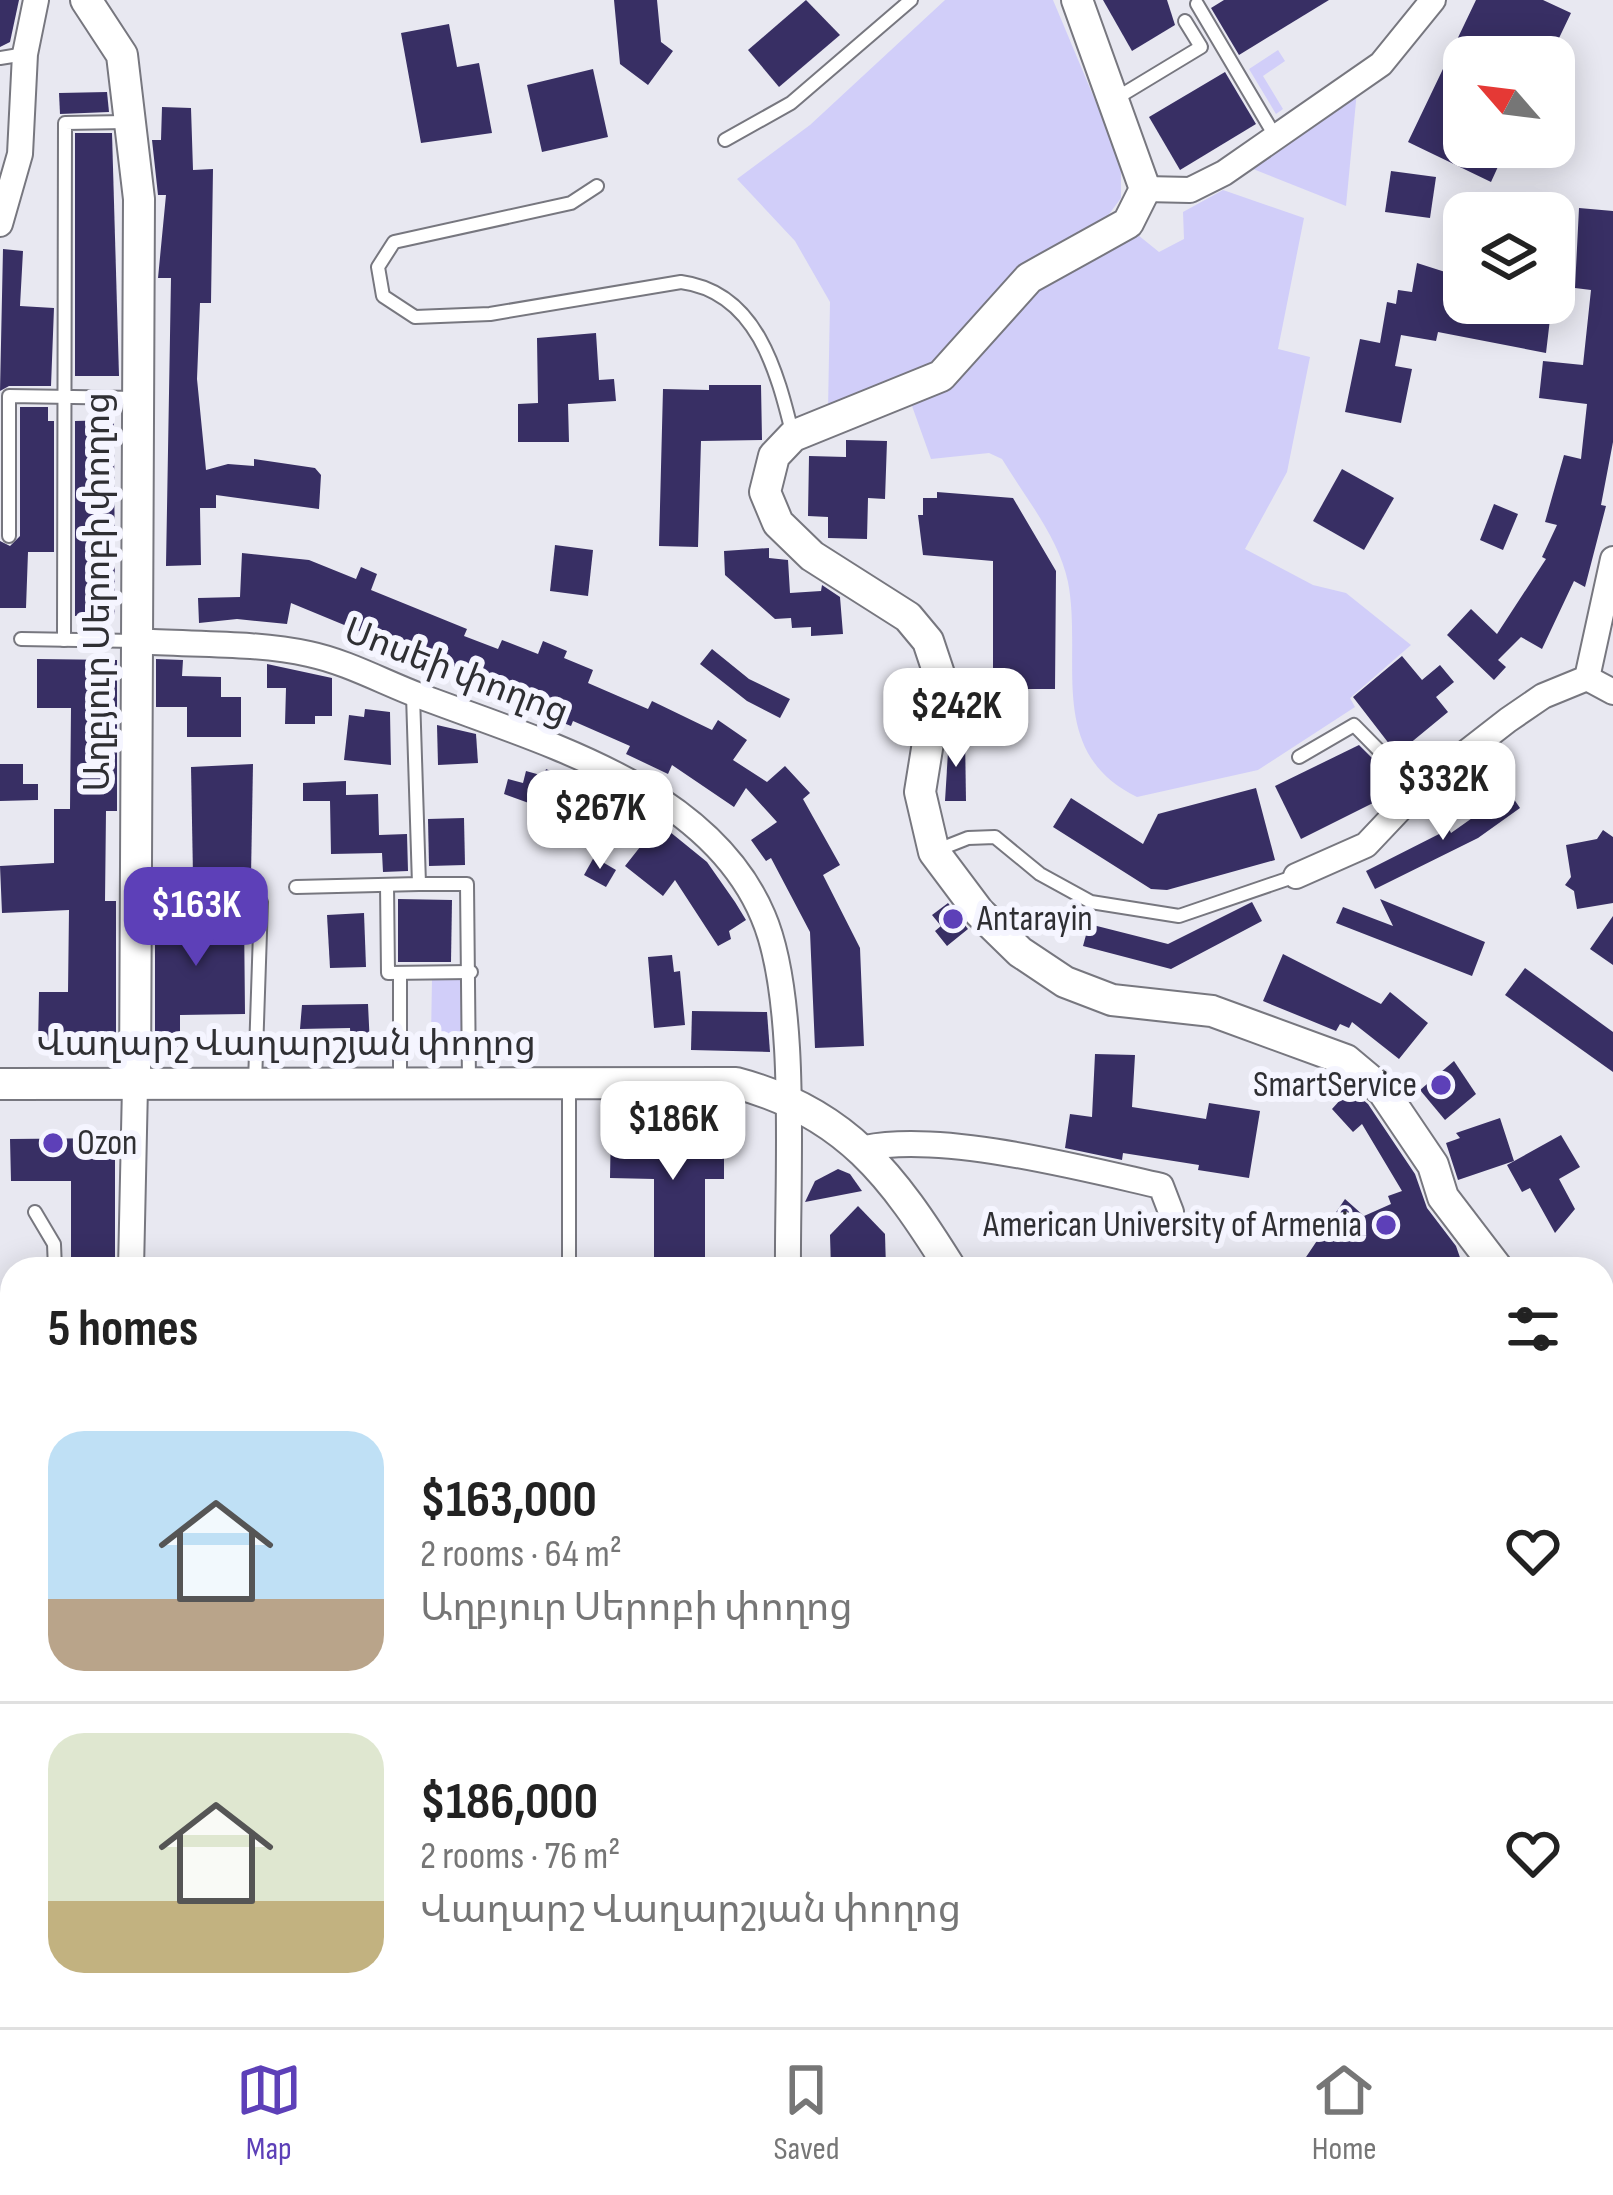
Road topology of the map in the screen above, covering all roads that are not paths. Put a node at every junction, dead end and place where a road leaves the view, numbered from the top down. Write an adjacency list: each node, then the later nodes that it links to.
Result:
1 (36, 0): 8 (street)
2 (86, 0): 10 (street, Աղբյուր Սերոբի փողոց)
3 (911, 0): 12 (lane)
4 (1077, 0): 9 (street)
5 (1433, 0): 11 (street)
6 (1197, 4): 11 (lane)
7 (1185, 21): 9 (lane)
8 (13, 56): 15 (street)
9 (1114, 99): 14 (street)
10 (133, 122): 16 (lane); 17 (street, Աղբյուր Սերոբի փողոց)
11 (1276, 137): 14 (street)
12 (725, 140)
13 (597, 186): 18 (lane)
14 (1145, 189): 18 (street)
15 (0, 224)
16 (62, 397): 17 (lane); 19 (lane); 22 (lane)
17 (138, 398): 23 (street, Աղբյուր Սերոբի փողոց)
18 (793, 436): 29 (street)
19 (9, 536)
20 (1613, 559): 24 (street)
21 (21, 639): 22 (lane)
22 (64, 640): 23 (lane)
23 (136, 641): 26 (street, Սոսեի փողոց); 42 (street, Աղբյուր Սերոբի փողոց)
24 (1587, 679): 25 (street); 28 (street)
25 (1613, 692)
26 (413, 693): 31 (lane); 43 (street, Սոսեի փողոց)
27 (1299, 757): 28 (lane)
28 (1418, 790): 30 (street)
29 (934, 852): 30 (lane); 52 (street)
30 (1296, 876)
31 (419, 884): 32 (lane); 35 (lane)
32 (387, 885): 33 (lane); 36 (lane)
33 (296, 886)
34 (194, 908): 41 (lane)
35 (471, 972): 36 (lane); 38 (lane)
36 (400, 973): 37 (lane)
37 (400, 1082): 38 (street, Վաղարշ Վաղարշյան փողոց); 41 (street, Վաղարշ Վաղարշյան փողոց)
38 (469, 1082): 39 (street, Վաղարշ Վաղարշյան փողոց)
39 (569, 1083): 43 (street, Վաղարշ Վաղարշյան փողոց); 49 (lane)
40 (0, 1084): 42 (street, Վաղարշ Վաղարշյան փողոց)
41 (255, 1084): 42 (street, Վաղարշ Վաղարշյան փողոց)
42 (135, 1086): 48 (street, Աղբյուր Սերոբի փողոց)
43 (787, 1098): 44 (street, Վաղարշ Վաղարշյան փողոց); 50 (street, Սոսեի փողոց)
44 (865, 1148): 46 (street); 51 (street)
45 (35, 1212): 47 (lane)
46 (1171, 1212)
47 (54, 1257)
48 (131, 1257)
49 (569, 1257)
50 (788, 1257)
51 (942, 1257)
52 (1489, 1257)

